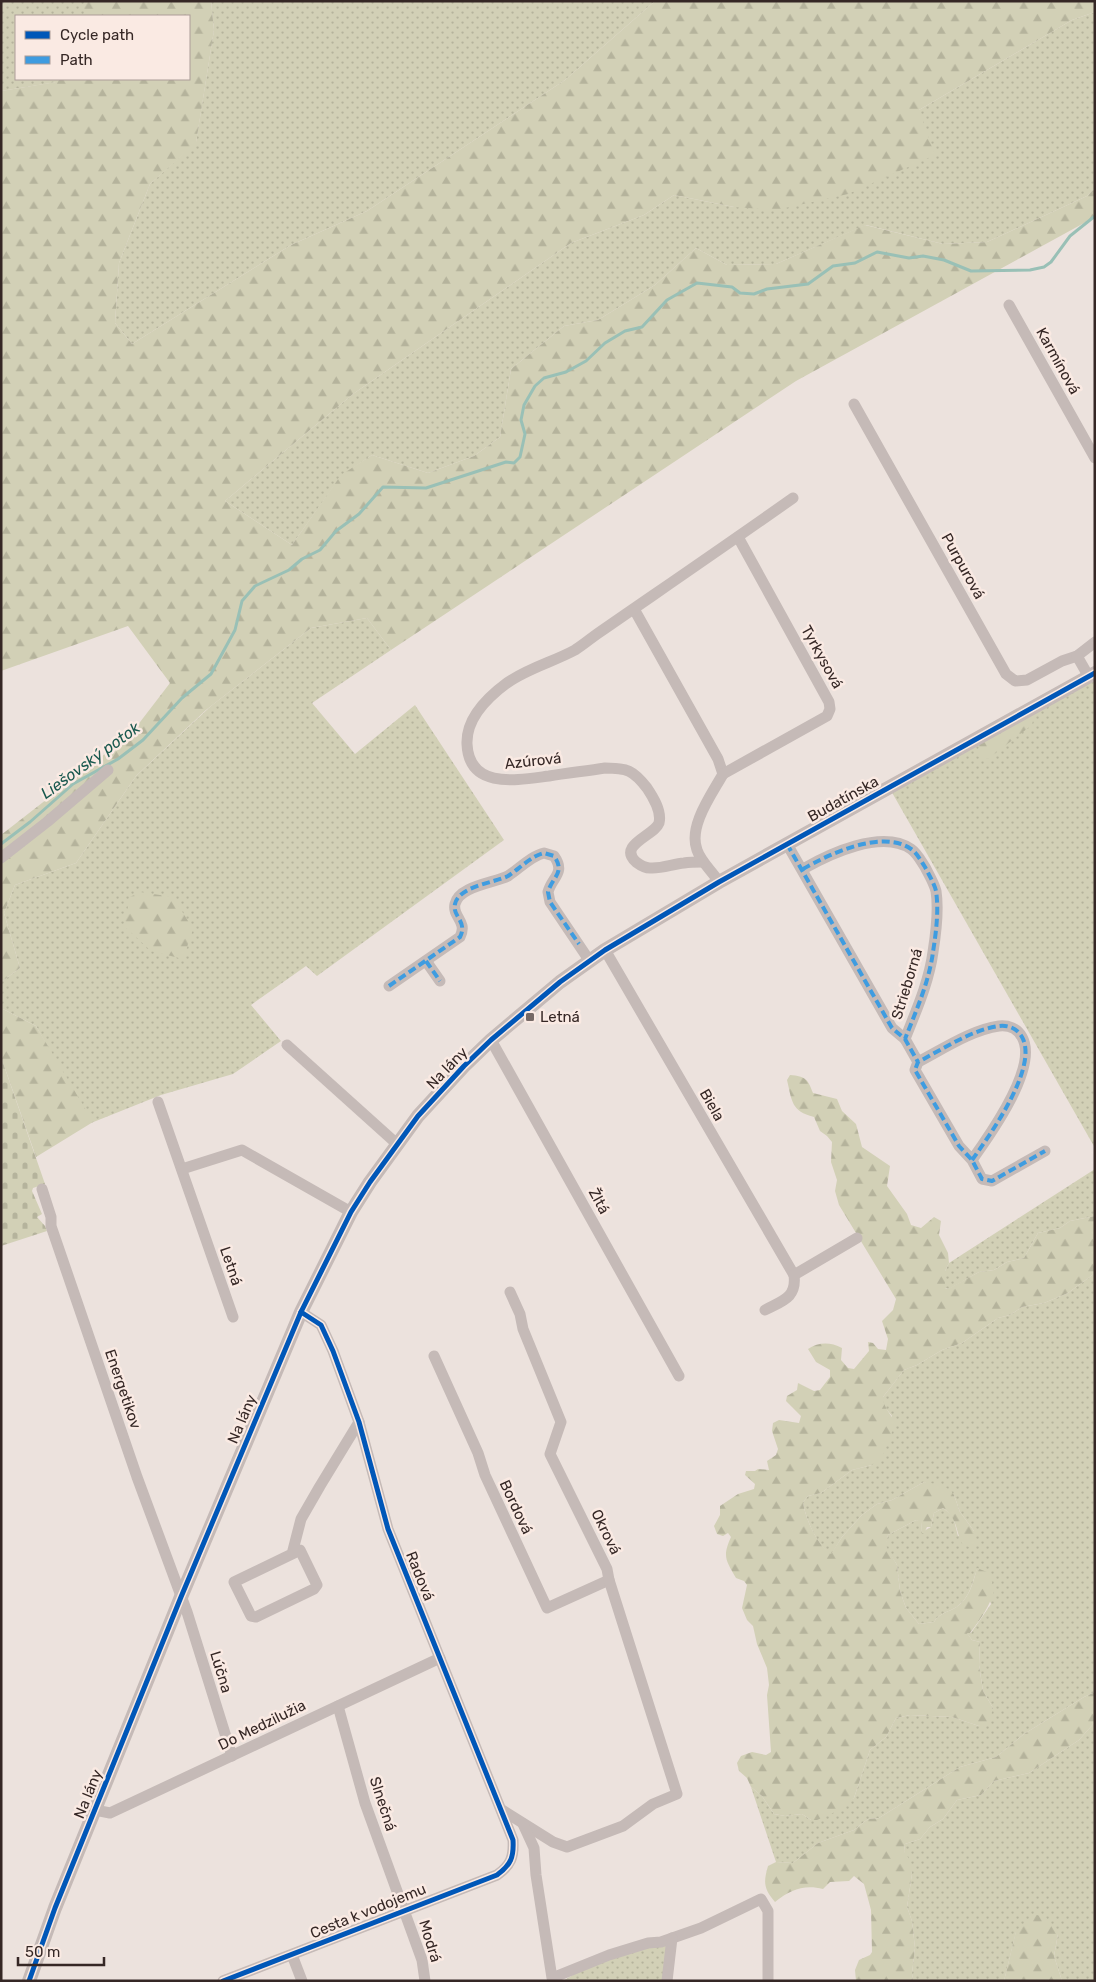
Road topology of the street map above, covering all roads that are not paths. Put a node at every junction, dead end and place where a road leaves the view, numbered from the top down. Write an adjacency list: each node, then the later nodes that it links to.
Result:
1 (1010, 306): 3 (street, Karmínová)
2 (854, 404): 8 (street, Purpurová)
3 (1095, 458)
4 (793, 498): 5 (street)
5 (738, 537): 6 (street); 11 (street, Tyrkysová)
6 (634, 609): 11 (street); 14 (street, Azúrová)
7 (1095, 642): 8 (street)
8 (1078, 656): 9 (street)
9 (1092, 675): 12 (street, Budatínska)
10 (108, 770): 13 (street)
11 (723, 774): 14 (street)
12 (788, 844): 15 (street, Strieborná); 16 (street, Budatínska)
13 (1, 858)
14 (703, 862): 16 (street)
15 (803, 868): 22 (street, Strieborná); 22 (street, Strieborná)
16 (718, 882): 17 (street, Budatínska)
17 (604, 950): 18 (street, Na lány); 34 (street, Biela)
18 (590, 960): 19 (street); 23 (street, Na lány)
19 (426, 961): 20 (street); 21 (street)
20 (440, 981)
21 (389, 986)
22 (905, 1039): 25 (street, Strieborná)
23 (491, 1040): 27 (street, Na lány); 40 (street, Žltá)
24 (287, 1045): 27 (street)
25 (918, 1062): 29 (street, Strieborná); 29 (street)
26 (158, 1102): 30 (street, Letná)
27 (397, 1144): 32 (street, Na lány)
28 (1045, 1151): 29 (street, Strieborná)
29 (972, 1160)
30 (182, 1169): 32 (street); 38 (street, Letná)
31 (42, 1189): 44 (street, Energetikov)
32 (351, 1212): 37 (street, Na lány)
33 (857, 1238): 34 (street)
34 (794, 1275): 36 (street)
35 (510, 1292): 43 (street, Okrová)
36 (765, 1310)
37 (301, 1312): 41 (street, Radová); 44 (street, Na lány)
38 (233, 1317)
39 (434, 1356): 43 (street, Bordová)
40 (679, 1376)
41 (359, 1422): 42 (street); 45 (street, Radová)
42 (292, 1554): 42 (street)
43 (609, 1580): 50 (street, Okrová)
44 (181, 1596): 47 (street, Lúčna); 48 (street, Na lány)
45 (440, 1658): 46 (street, Do Medzilužia); 49 (street, Radová)
46 (338, 1706): 47 (street, Do Medzilužia); 52 (street, Slnečná)
47 (232, 1756): 48 (street, Do Medzilužia)
48 (95, 1810): 55 (street, Na lány)
49 (502, 1810): 50 (street); 51 (street, Radová)
50 (524, 1824): 53 (street)
51 (514, 1855): 52 (street, Cesta k vodojemu)
52 (404, 1910): 54 (street, Cesta k vodojemu); 58 (street, Modrá)
53 (672, 1938): 59 (street); 60 (street)
54 (292, 1955): 56 (street, Cesta k vodojemu); 57 (street)
55 (29, 1981)
56 (223, 1981)
57 (302, 1981)
58 (425, 1981)
59 (667, 1981)
60 (768, 1981)

